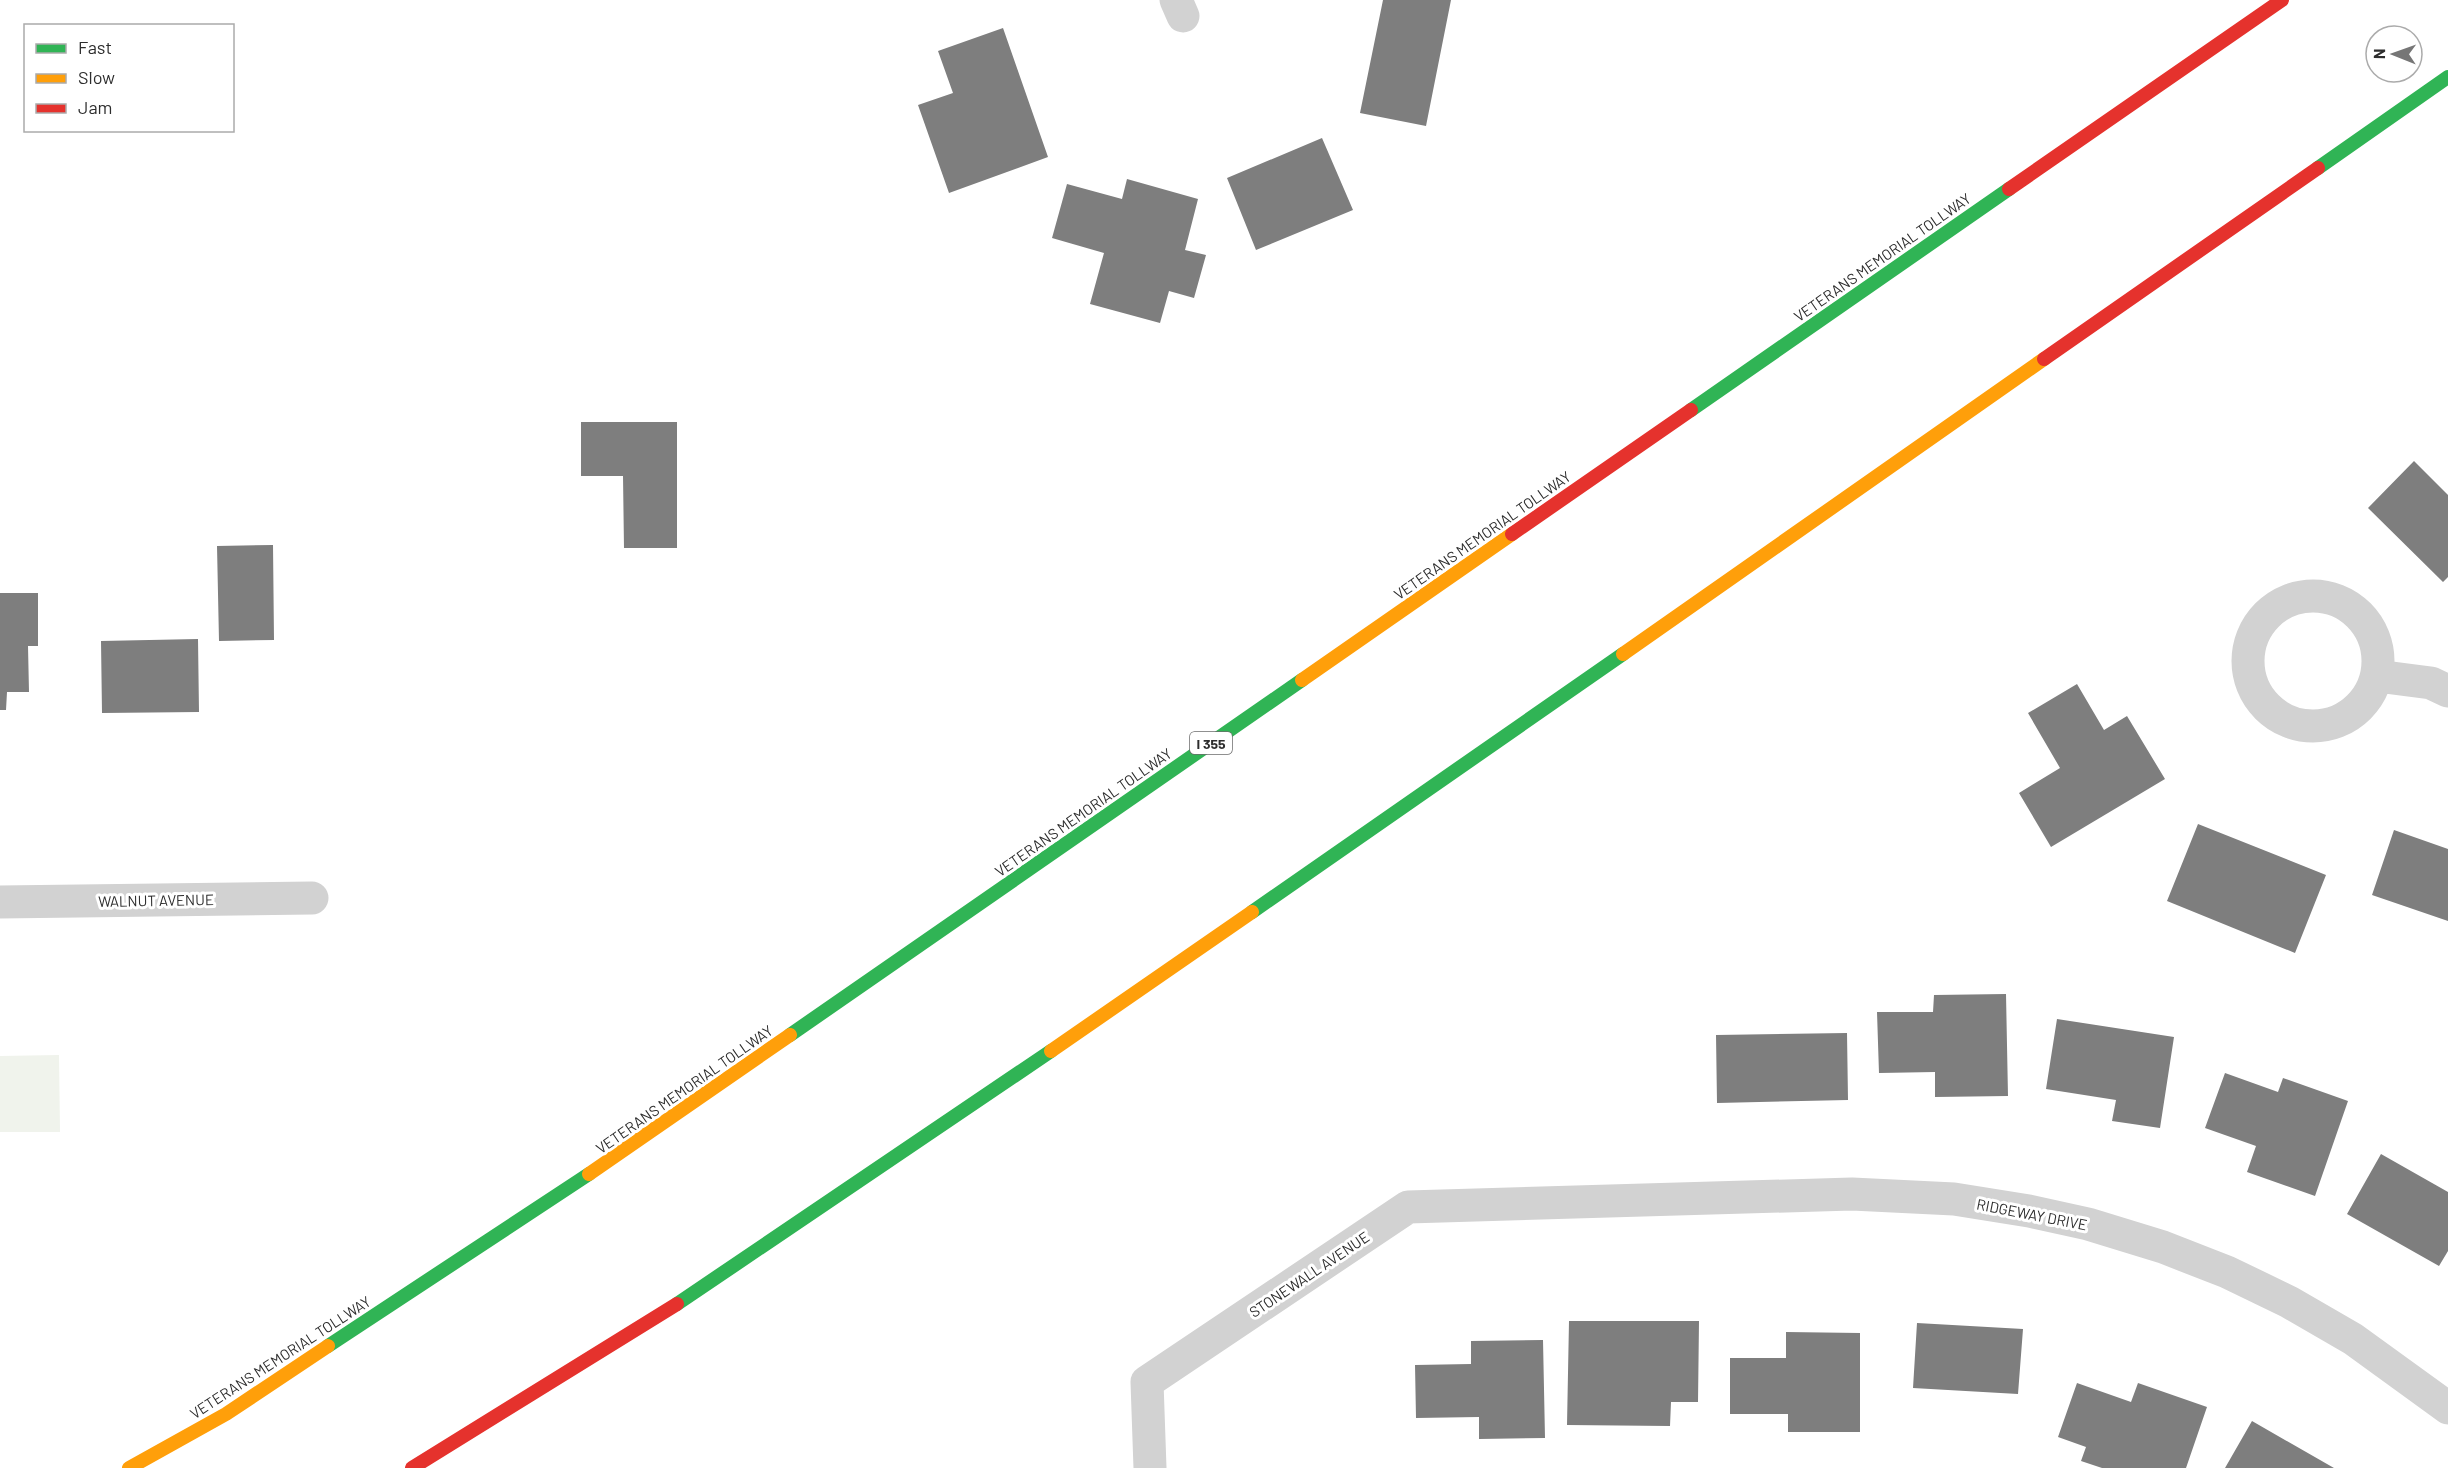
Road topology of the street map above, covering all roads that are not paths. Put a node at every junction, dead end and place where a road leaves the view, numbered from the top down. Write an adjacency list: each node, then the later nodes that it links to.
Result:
1 (2282, 0): 9 (highway, VETERANS MEMORIAL TOLLWAY / I 355)
2 (2448, 77): 10 (highway)
3 (2377, 676): 4 (street)
4 (2448, 691)
5 (312, 898): 6 (street, WALNUT AVENUE)
6 (0, 902)
7 (1568, 1203): 8 (street, RIDGEWAY DRIVE); 11 (street, STONEWALL AVENUE)
8 (2448, 1408)
9 (129, 1468)
10 (412, 1468)
11 (1150, 1468)

